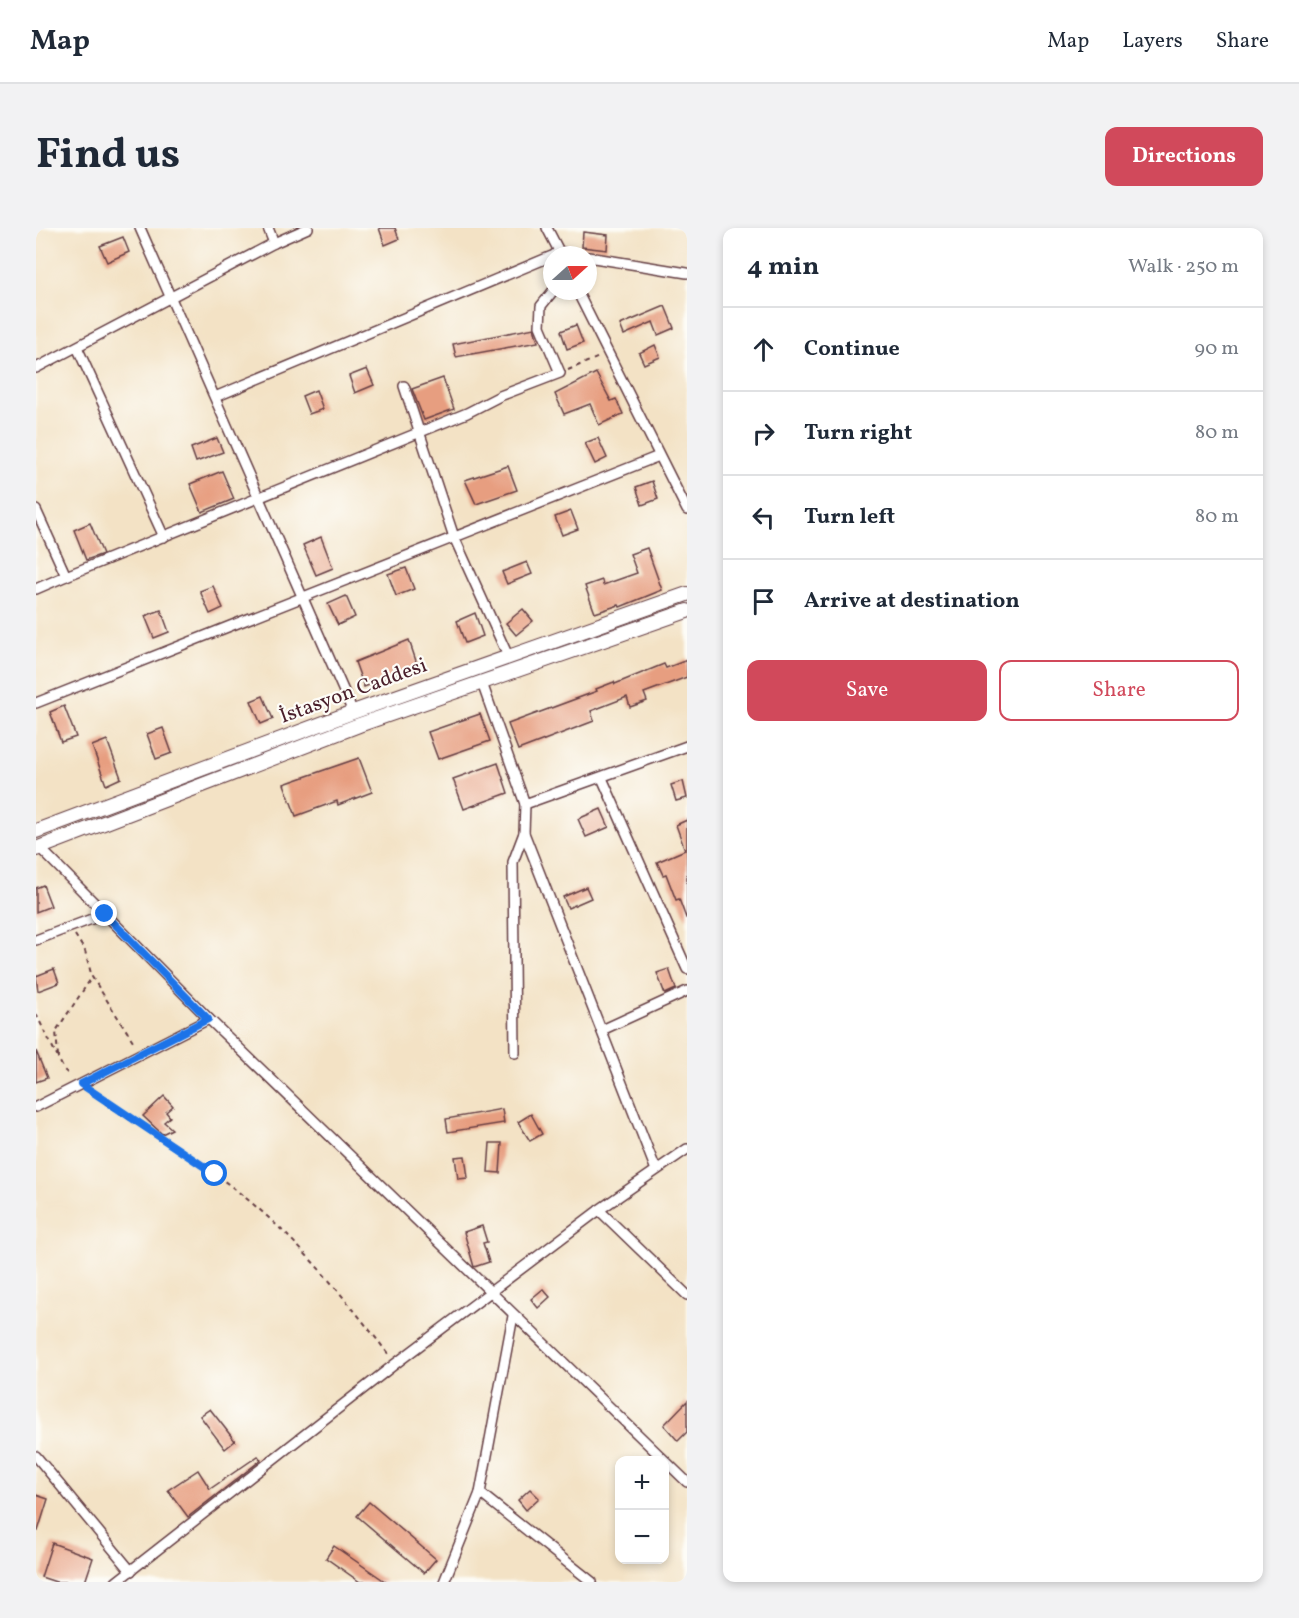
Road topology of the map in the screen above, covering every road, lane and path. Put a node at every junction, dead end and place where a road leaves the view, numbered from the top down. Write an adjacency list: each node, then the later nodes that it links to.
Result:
1 (140, 228): 10 (street)
2 (268, 228): 5 (street)
3 (308, 228): 5 (street)
4 (547, 228): 6 (street)
5 (274, 243): 10 (street)
6 (553, 246)
7 (597, 258): 9 (street)
8 (543, 259): 18 (street)
9 (687, 273)
10 (171, 297): 13 (street); 18 (street)
11 (546, 300): 16 (street)
12 (581, 300): 14 (street)
13 (77, 347): 15 (street); 24 (street)
14 (607, 353): 16 (path); 20 (street)
15 (36, 368)
16 (560, 373): 19 (street)
17 (404, 386): 19 (street)
18 (215, 397): 21 (street)
19 (419, 430): 21 (street); 25 (street)
20 (659, 456): 23 (street); 25 (street)
21 (259, 499): 24 (street); 29 (street)
22 (36, 510): 26 (street)
23 (687, 510)
24 (164, 537): 26 (street)
25 (454, 537): 29 (street); 31 (street)
26 (66, 576): 27 (street)
27 (36, 589)
28 (687, 594): 31 (main road, İstasyon Caddesi)
29 (301, 597): 33 (street); 34 (street)
30 (687, 611): 32 (main road)
31 (508, 656): 34 (main road, İstasyon Caddesi)
32 (482, 683): 37 (street); 40 (main road)
33 (36, 703)
34 (353, 712): 38 (main road, İstasyon Caddesi)
35 (687, 746): 36 (street)
36 (602, 778): 37 (street); 44 (street)
37 (525, 804): 39 (street)
38 (36, 831)
39 (524, 832): 49 (street); 50 (street)
40 (38, 849): 41 (street)
41 (105, 914): 42 (street); 48 (street)
42 (71, 927): 43 (street); 45 (path)
43 (36, 940)
44 (687, 969)
45 (92, 977): 51 (path); 52 (path)
46 (687, 991): 49 (street)
47 (36, 1014): 52 (path)
48 (208, 1019): 51 (street); 58 (street)
49 (602, 1029): 56 (street)
50 (515, 1053)
51 (140, 1055): 53 (street)
52 (58, 1057): 53 (path)
53 (81, 1084): 54 (street); 61 (path)
54 (36, 1107)
55 (687, 1149): 56 (street)
56 (656, 1170): 57 (street)
57 (599, 1210): 58 (street); 59 (street)
58 (492, 1293): 60 (street); 61 (street)
59 (687, 1295)
60 (513, 1316): 63 (street); 64 (street)
61 (395, 1364): 65 (street)
62 (36, 1456): 65 (street)
63 (687, 1482)
64 (480, 1492): 67 (street); 68 (street)
65 (130, 1571): 66 (street)
66 (116, 1582)
67 (444, 1582)
68 (592, 1582)

